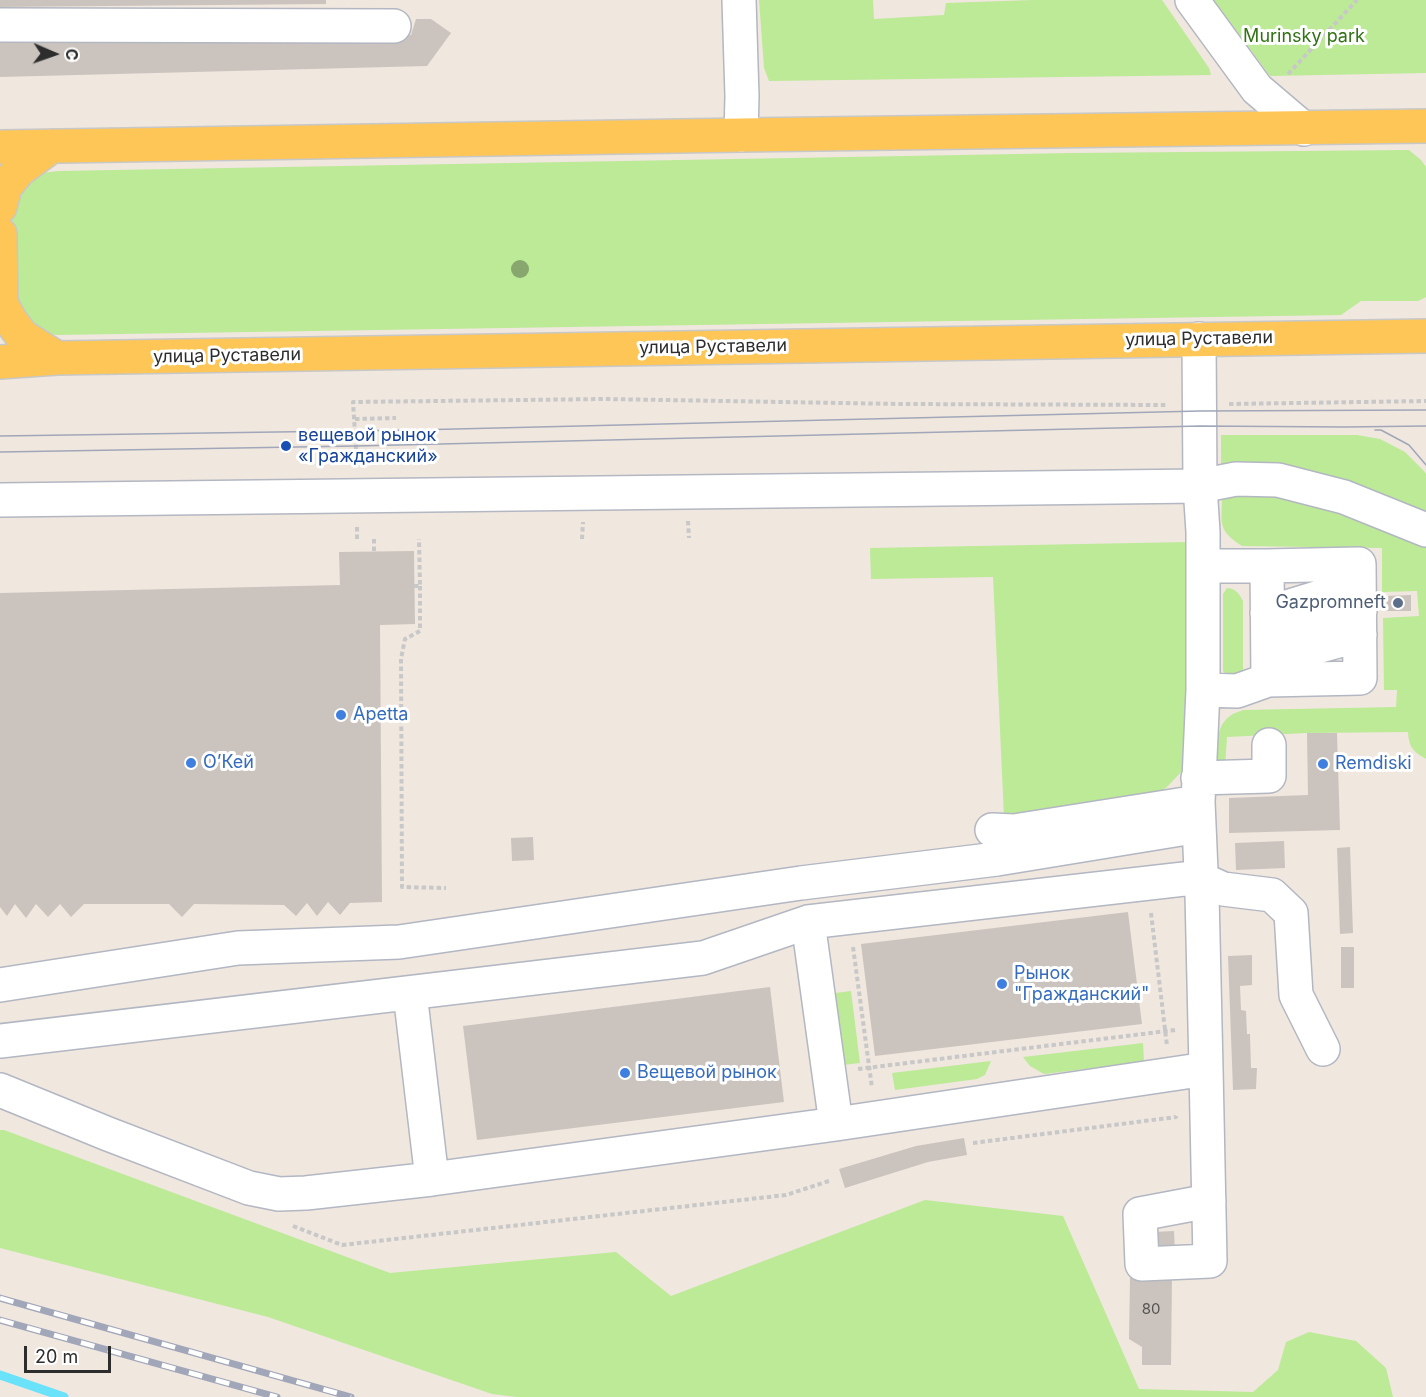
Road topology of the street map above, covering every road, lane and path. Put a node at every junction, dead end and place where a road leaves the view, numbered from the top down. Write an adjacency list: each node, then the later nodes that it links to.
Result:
1 (739, 0): 9 (street)
2 (1192, 0): 8 (street)
3 (1357, 0): 6 (path)
4 (0, 25): 5 (street)
5 (394, 26)
6 (1281, 81)
7 (1425, 128): 8 (main road)
8 (1304, 129): 9 (main road)
9 (741, 135): 10 (main road)
10 (52, 146): 11 (main road); 12 (main road)
11 (0, 147)
12 (0, 207)
13 (0, 234): 16 (main road)
14 (1425, 334): 15 (main road, улица Руставели)
15 (1199, 339): 16 (main road, улица Руставели); 19 (street)
16 (57, 358): 17 (main road, улица Руставели)
17 (0, 362)
18 (1426, 401): 19 (path)
19 (1200, 405): 21 (path); 25 (street)
20 (396, 418): 21 (path)
21 (355, 419): 22 (path)
22 (356, 456): 23 (path); 24 (path)
23 (320, 457)
24 (358, 471)
25 (1200, 486): 26 (street); 28 (street); 33 (street)
26 (0, 500)
27 (357, 520): 29 (path)
28 (1426, 530)
29 (357, 539)
30 (374, 539): 32 (path)
31 (419, 539): 36 (path)
32 (374, 552)
33 (1203, 566): 34 (street); 39 (street)
34 (1266, 566): 37 (street); 38 (street)
35 (414, 586): 36 (path)
36 (420, 586): 44 (path)
37 (1360, 610): 38 (street); 38 (street)
38 (1268, 647): 39 (street)
39 (1203, 690): 41 (street)
40 (1269, 745): 41 (street)
41 (1198, 802): 42 (street); 43 (street); 47 (street)
42 (992, 830)
43 (1201, 879): 45 (street); 49 (street); 51 (street)
44 (446, 888)
45 (808, 922): 48 (street); 54 (street)
46 (852, 937): 52 (path)
47 (0, 985)
48 (410, 993): 50 (street); 58 (street)
49 (1206, 1026): 52 (path); 53 (street)
50 (0, 1041)
51 (1323, 1049)
52 (869, 1068): 54 (path); 56 (path)
53 (1206, 1069): 56 (street); 59 (street)
54 (828, 1073): 57 (street)
55 (0, 1090): 58 (street)
56 (876, 1118): 57 (street)
57 (836, 1124): 58 (street)
58 (432, 1179)
59 (1209, 1202)

